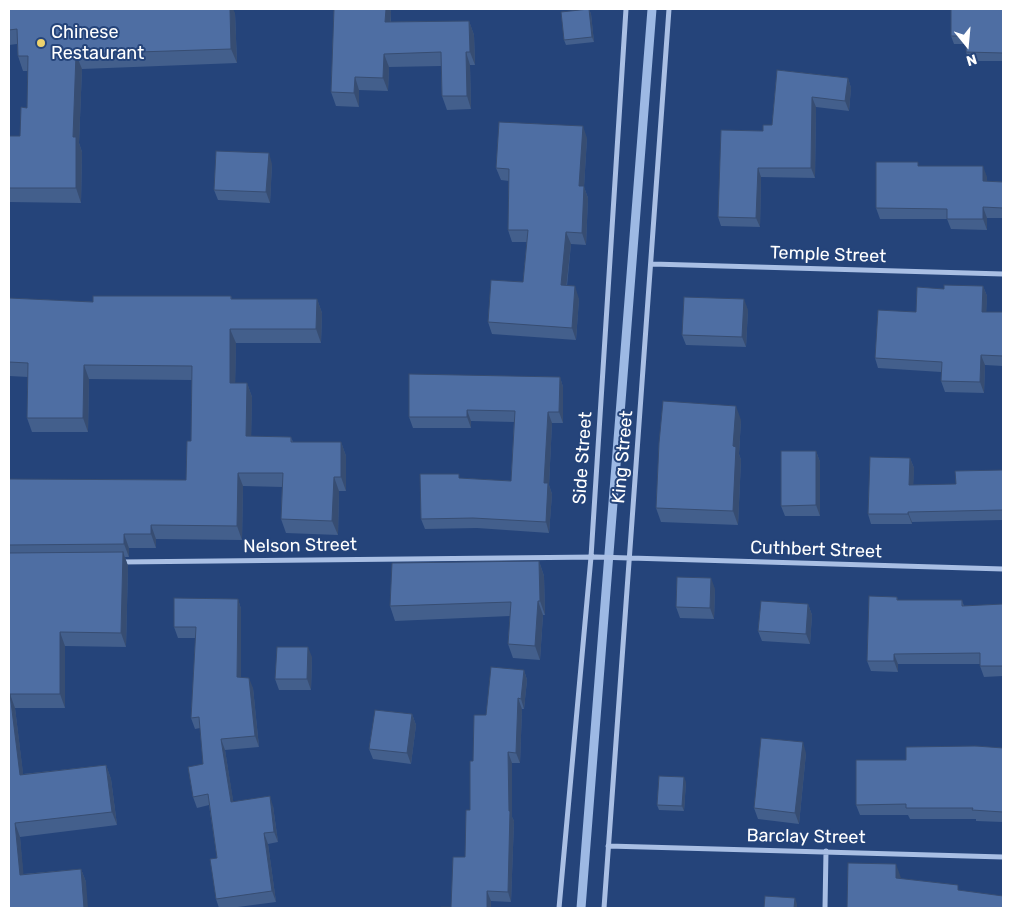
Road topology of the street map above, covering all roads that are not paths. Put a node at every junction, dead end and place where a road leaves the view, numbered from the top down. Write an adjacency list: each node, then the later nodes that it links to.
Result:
1 (626, 9): 5 (street, Side Street)
2 (669, 9): 3 (street, King Street)
3 (652, 264): 4 (street, Temple Street); 6 (street, King Street)
4 (1003, 274)
5 (593, 557): 6 (street, Nelson Street); 7 (street, Nelson Street); 12 (street, Side Street)
6 (626, 558): 8 (street, Cuthbert Street); 9 (street, King Street)
7 (117, 562)
8 (1003, 569)
9 (608, 846): 10 (street, Barclay Street); 13 (street, King Street)
10 (826, 851): 11 (street, Barclay Street); 14 (street)
11 (1003, 856)
12 (559, 908)
13 (604, 908)
14 (825, 908)

